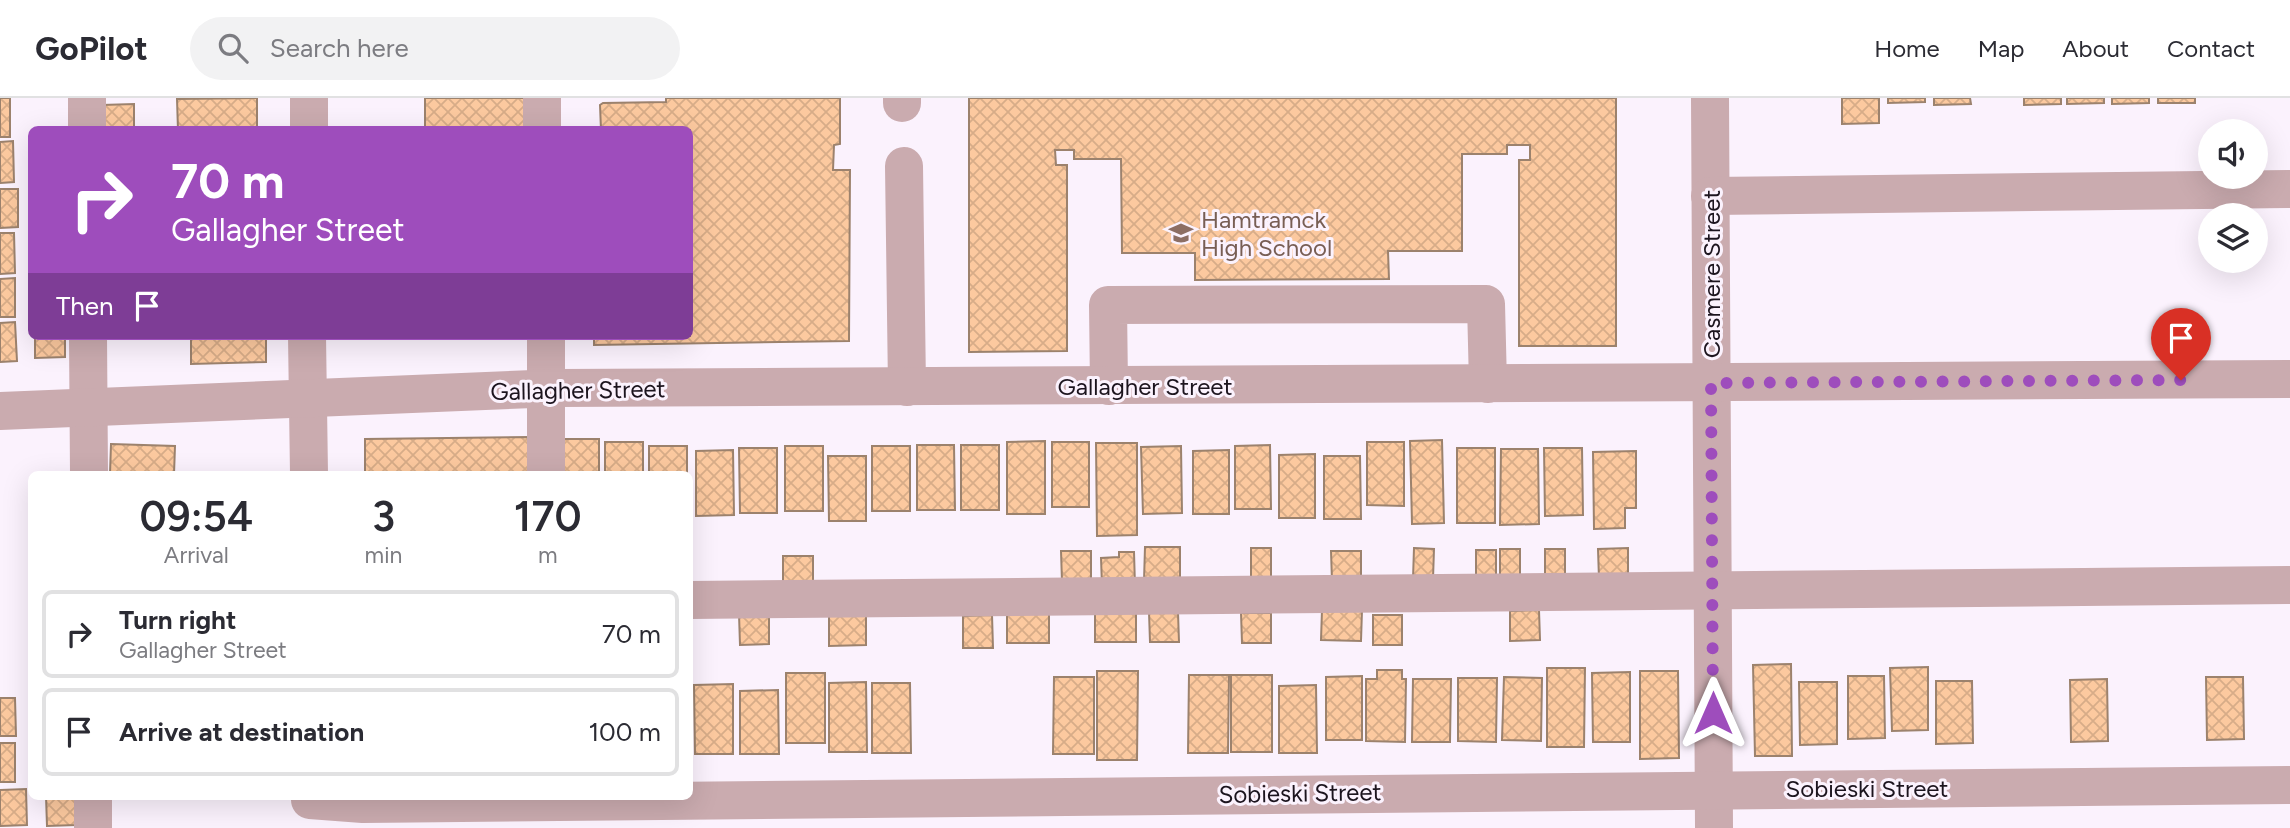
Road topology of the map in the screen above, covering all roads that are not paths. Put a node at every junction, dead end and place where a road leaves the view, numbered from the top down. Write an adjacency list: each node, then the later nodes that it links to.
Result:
1 (87, 98): 5 (street)
2 (309, 98): 6 (street)
3 (542, 98): 7 (street)
4 (1710, 98): 10 (street, Casmere Street)
5 (87, 126)
6 (309, 126)
7 (542, 126)
8 (904, 166): 18 (street)
9 (2290, 189): 10 (street)
10 (1710, 196): 15 (street, Casmere Street)
11 (88, 340): 21 (street)
12 (307, 340): 20 (street)
13 (545, 340): 19 (street)
14 (2290, 379): 15 (street, Gallagher Street)
15 (1711, 383): 16 (street, Gallagher Street); 27 (street, Casmere Street)
16 (1488, 384): 17 (street, Gallagher Street); 17 (street)
17 (1109, 386): 18 (street, Gallagher Street)
18 (907, 387): 19 (street, Gallagher Street)
19 (546, 389): 20 (street, Gallagher Street); 25 (street)
20 (307, 400): 21 (street, Gallagher Street); 24 (street)
21 (89, 408): 22 (street, Gallagher Street); 23 (street)
22 (0, 411)
23 (89, 471)
24 (308, 471)
25 (546, 471)
26 (2290, 585): 27 (street)
27 (1713, 589): 28 (street); 30 (street, Casmere Street)
28 (693, 600)
29 (2290, 785): 30 (street, Sobieski Street)
30 (1714, 789): 33 (street, Sobieski Street); 35 (street, Casmere Street)
31 (93, 800): 34 (street)
32 (320, 808): 33 (street, Sobieski Street)
33 (545, 808)
34 (93, 828)
35 (1714, 828)

